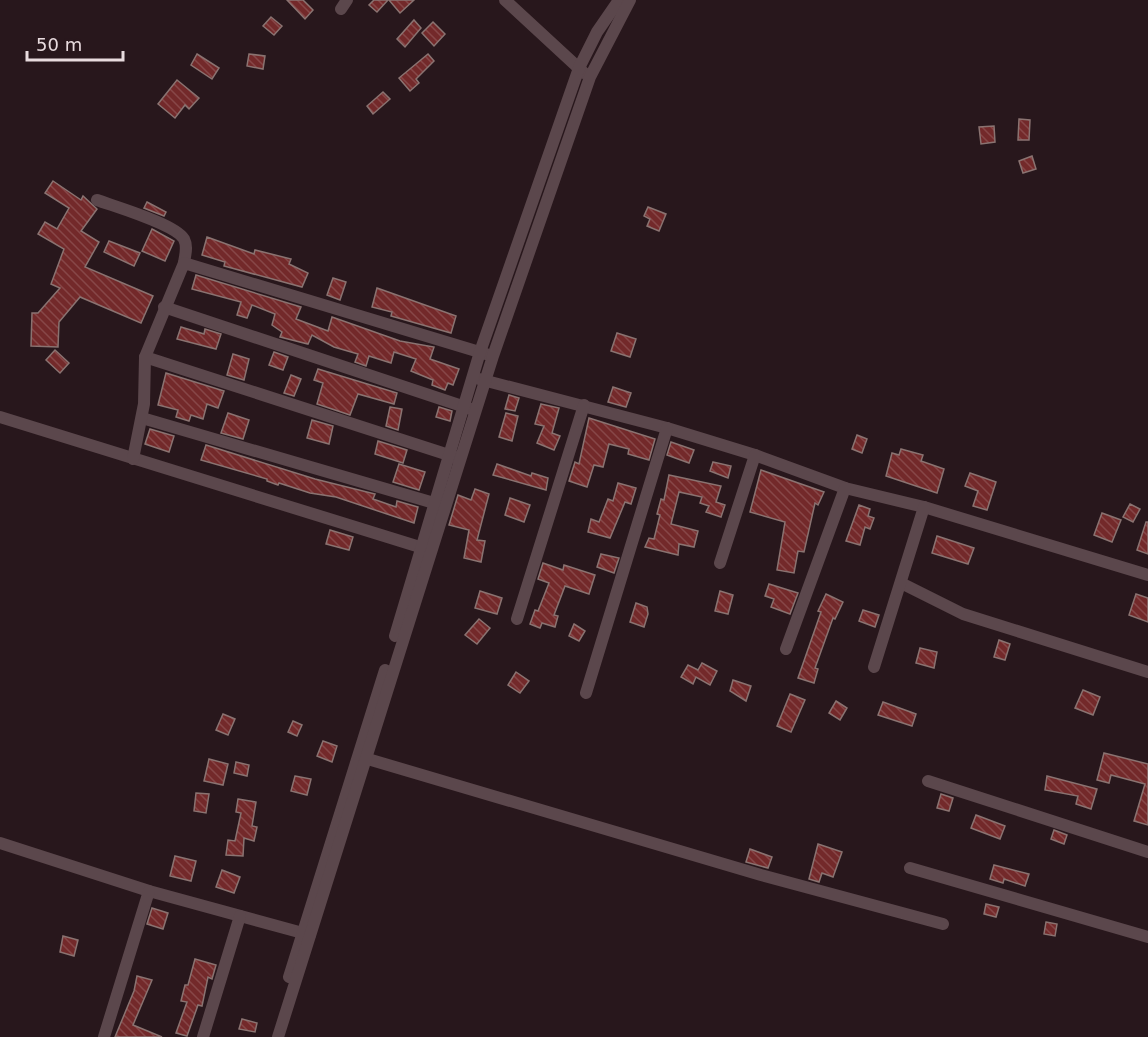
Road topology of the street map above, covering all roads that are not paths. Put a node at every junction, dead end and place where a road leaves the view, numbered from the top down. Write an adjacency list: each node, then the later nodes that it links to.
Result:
1 (505, 0): 4 (street)
2 (619, 0): 4 (street)
3 (630, 0): 5 (street)
4 (579, 68): 5 (street); 9 (street)
5 (590, 77): 9 (street)
6 (97, 200): 7 (street)
7 (184, 263): 8 (street); 9 (street)
8 (164, 307): 10 (street); 13 (street)
9 (487, 354): 11 (street)
10 (145, 357): 15 (street); 18 (street)
11 (480, 379): 12 (street); 13 (street)
12 (584, 405): 16 (street); 27 (street)
13 (470, 408): 18 (street)
14 (0, 417): 19 (street)
15 (142, 418): 19 (street); 21 (street)
16 (667, 428): 17 (street); 31 (street)
17 (755, 455): 20 (street); 24 (street)
18 (454, 457): 21 (street); 32 (street)
19 (133, 459): 23 (street)
20 (845, 488): 22 (street); 28 (street)
21 (434, 503): 23 (street)
22 (924, 507): 25 (street); 26 (street)
23 (423, 548): 32 (street)
24 (720, 563)
25 (1148, 575)
26 (901, 584): 29 (street); 30 (street)
27 (517, 619)
28 (786, 649)
29 (874, 667)
30 (1148, 672)
31 (586, 693)
32 (362, 758): 39 (street); 40 (street)
33 (928, 780): 35 (street)
34 (0, 843): 37 (street)
35 (1148, 852)
36 (910, 868): 41 (street)
37 (149, 891): 38 (street); 42 (street)
38 (240, 916): 40 (street); 43 (street)
39 (942, 924)
40 (307, 935): 44 (street); 45 (street)
41 (1148, 937)
42 (104, 1037)
43 (203, 1037)
44 (272, 1037)
45 (278, 1037)

